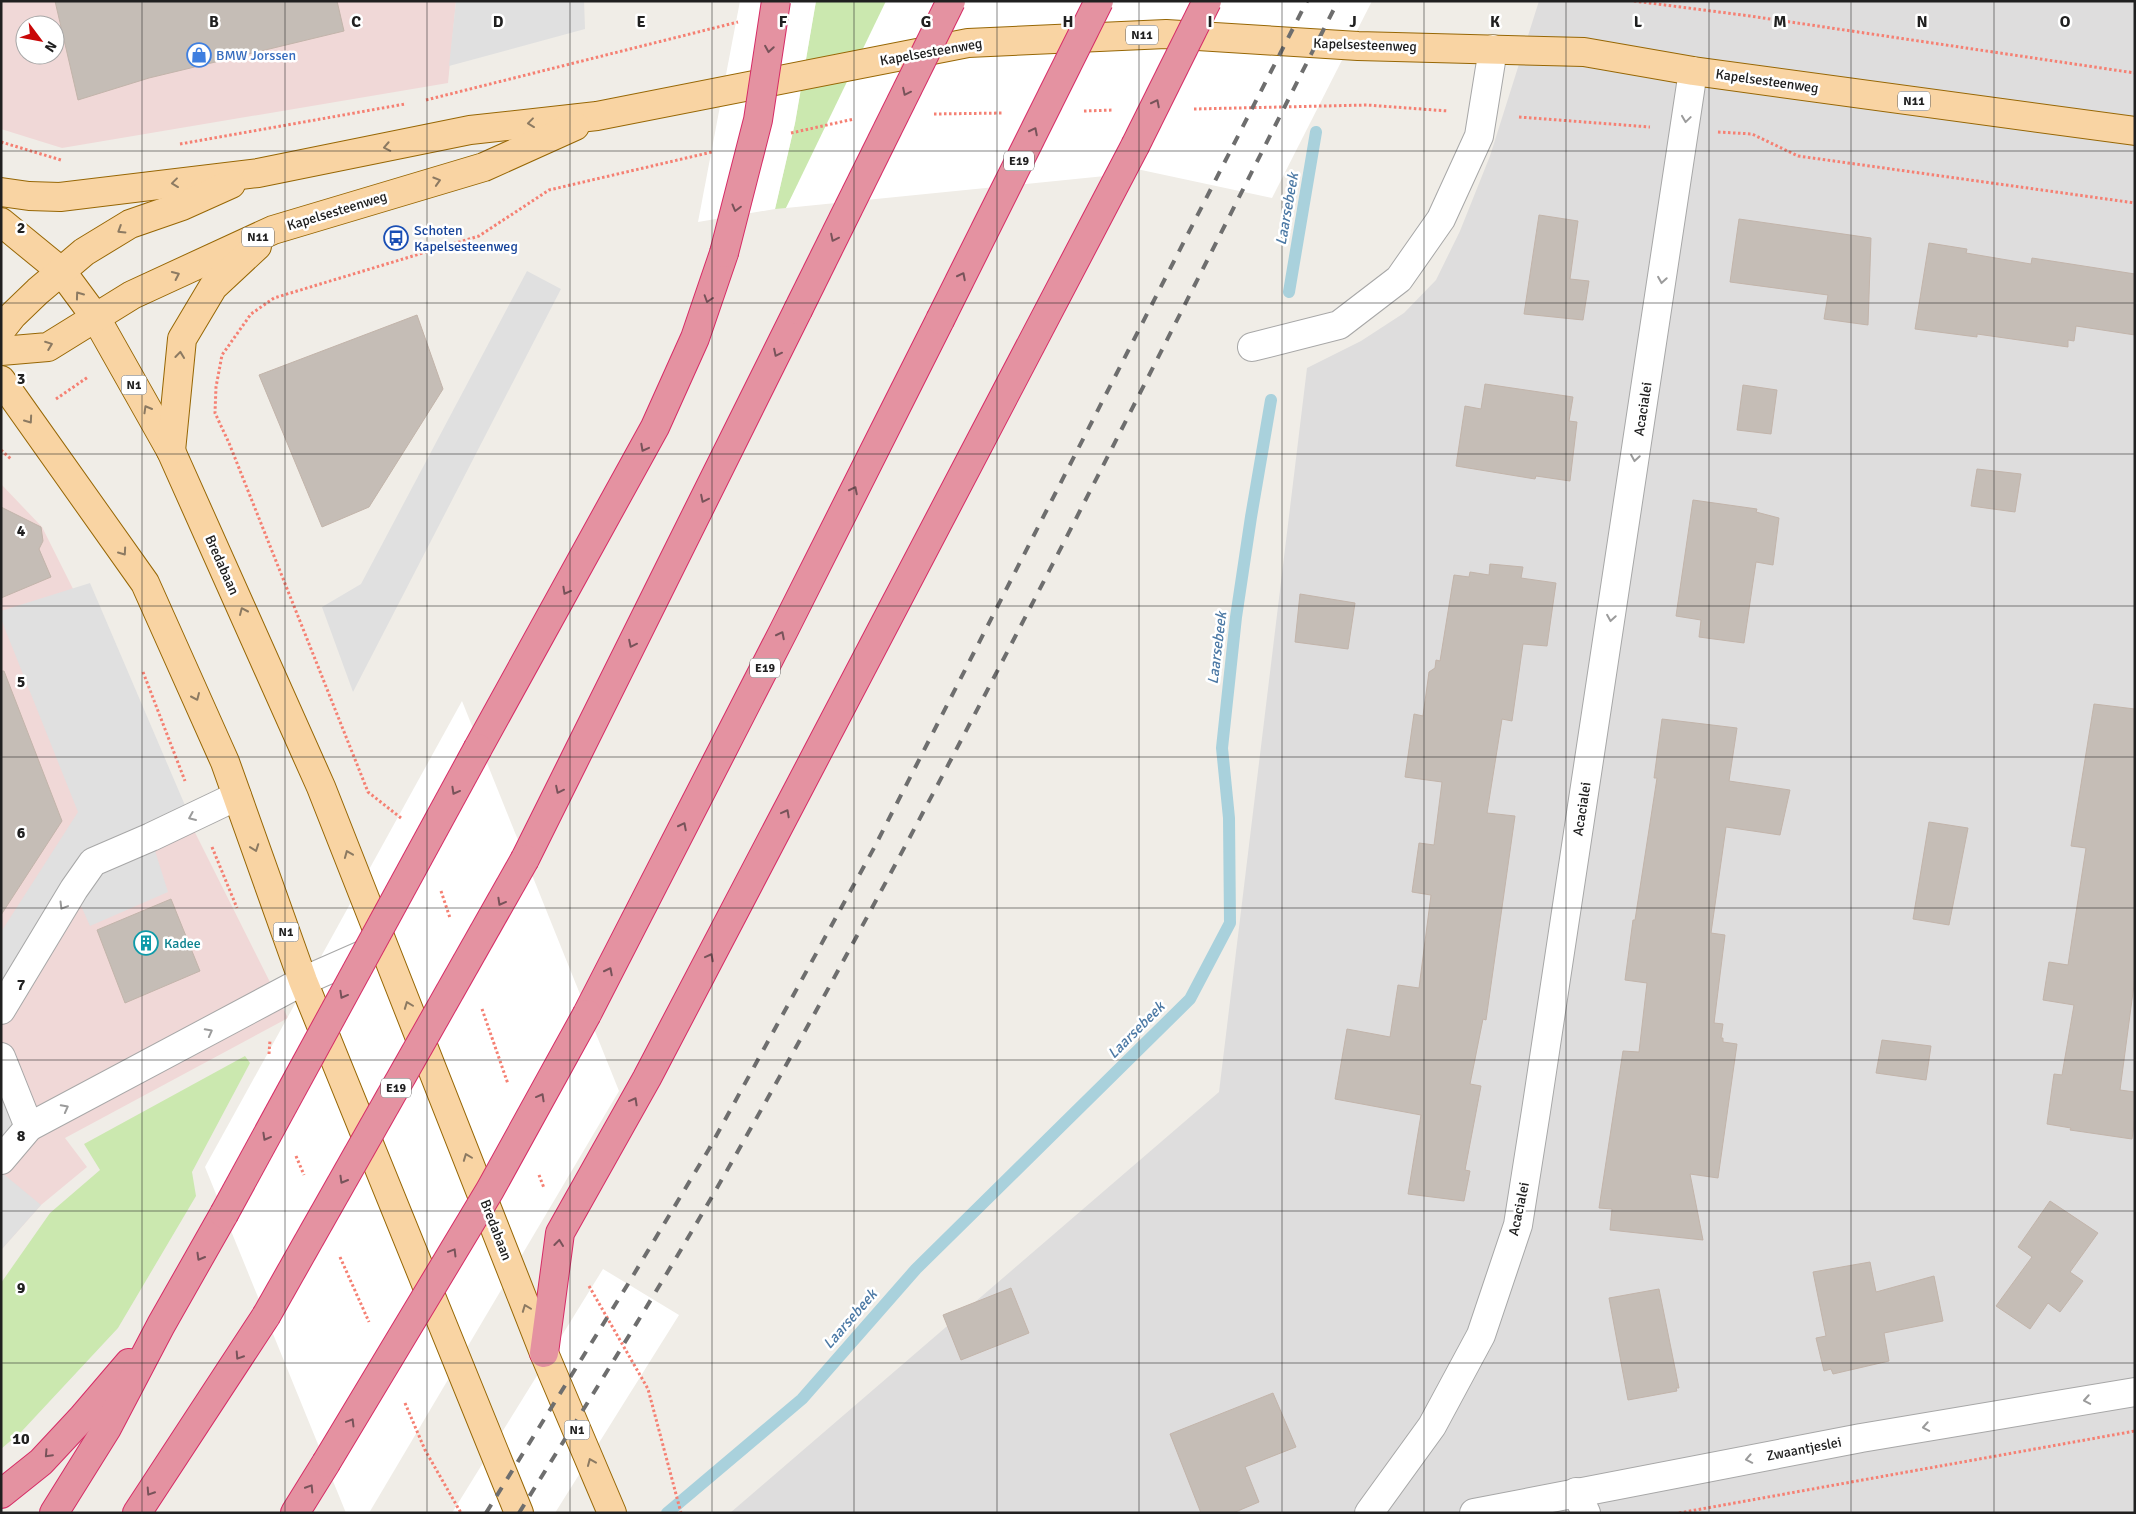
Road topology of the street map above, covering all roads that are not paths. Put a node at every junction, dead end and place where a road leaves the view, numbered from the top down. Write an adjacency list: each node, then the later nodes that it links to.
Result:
1 (776, 1): 27 (highway, one-way to 27, bridge)
2 (951, 1): 33 (highway, E19, one-way to 33, bridge)
3 (1099, 1): 34 (highway, E19, one-way to 3, bridge)
4 (1207, 1): 28 (highway, one-way to 4, bridge)
5 (1493, 49): 6 (main road, Kapelsesteenweg / N11); 7 (main road, Kapelsesteenweg / N11); 16 (street)
6 (1693, 71): 8 (main road, Kapelsesteenweg / N11); 37 (street, Acacialei, one-way to 37)
7 (596, 116): 9 (main road, Kapelsesteenweg / N11, one-way to 9); 12 (main road, Kapelsesteenweg / N11, one-way to 7)
8 (2135, 131)
9 (258, 173): 10 (main road, Kapelsesteenweg / N11, one-way to 10); 13 (main road, Kapelsesteenweg / N11, one-way to 13)
10 (1, 192)
11 (1, 222): 13 (main road, Bredabaan / N1)
12 (273, 230): 14 (main road, Kapelsesteenweg / N11, one-way to 12); 19 (main road, N11, one-way to 12)
13 (62, 272): 14 (main road, Bredabaan / N1, one-way to 13); 15 (main road, Kapelsesteenweg / N11)
14 (96, 318): 17 (main road, Kapelsesteenweg / N11, one-way to 14); 19 (main road, Bredabaan / N1, one-way to 14)
15 (1, 330)
16 (1252, 348)
17 (1, 351)
18 (1, 380): 20 (main road, N1, one-way to 20)
19 (171, 451): 21 (main road, Bredabaan / N1, one-way to 19)
20 (236, 796): 22 (main road, N1, one-way to 22); 23 (street, one-way to 23)
21 (384, 945): 22 (street); 28 (main road, Bredabaan / N1, one-way to 21)
22 (303, 981): 25 (street, one-way to 22); 35 (main road, N1)
23 (1, 1010)
24 (1, 1057): 25 (street)
25 (29, 1127): 26 (street)
26 (1, 1160)
27 (160, 1326): 30 (highway, one-way to 30); 32 (highway)
28 (544, 1353): 36 (main road, Bredabaan / N1, one-way to 28)
29 (2135, 1392): 31 (street, Zwaantjeslei, one-way to 31)
30 (1, 1494)
31 (1581, 1502): 38 (street, Zwaantjeslei)
32 (54, 1513)
33 (137, 1513)
34 (295, 1513)
35 (519, 1513)
36 (612, 1513)
37 (1369, 1513)
38 (1474, 1513)

